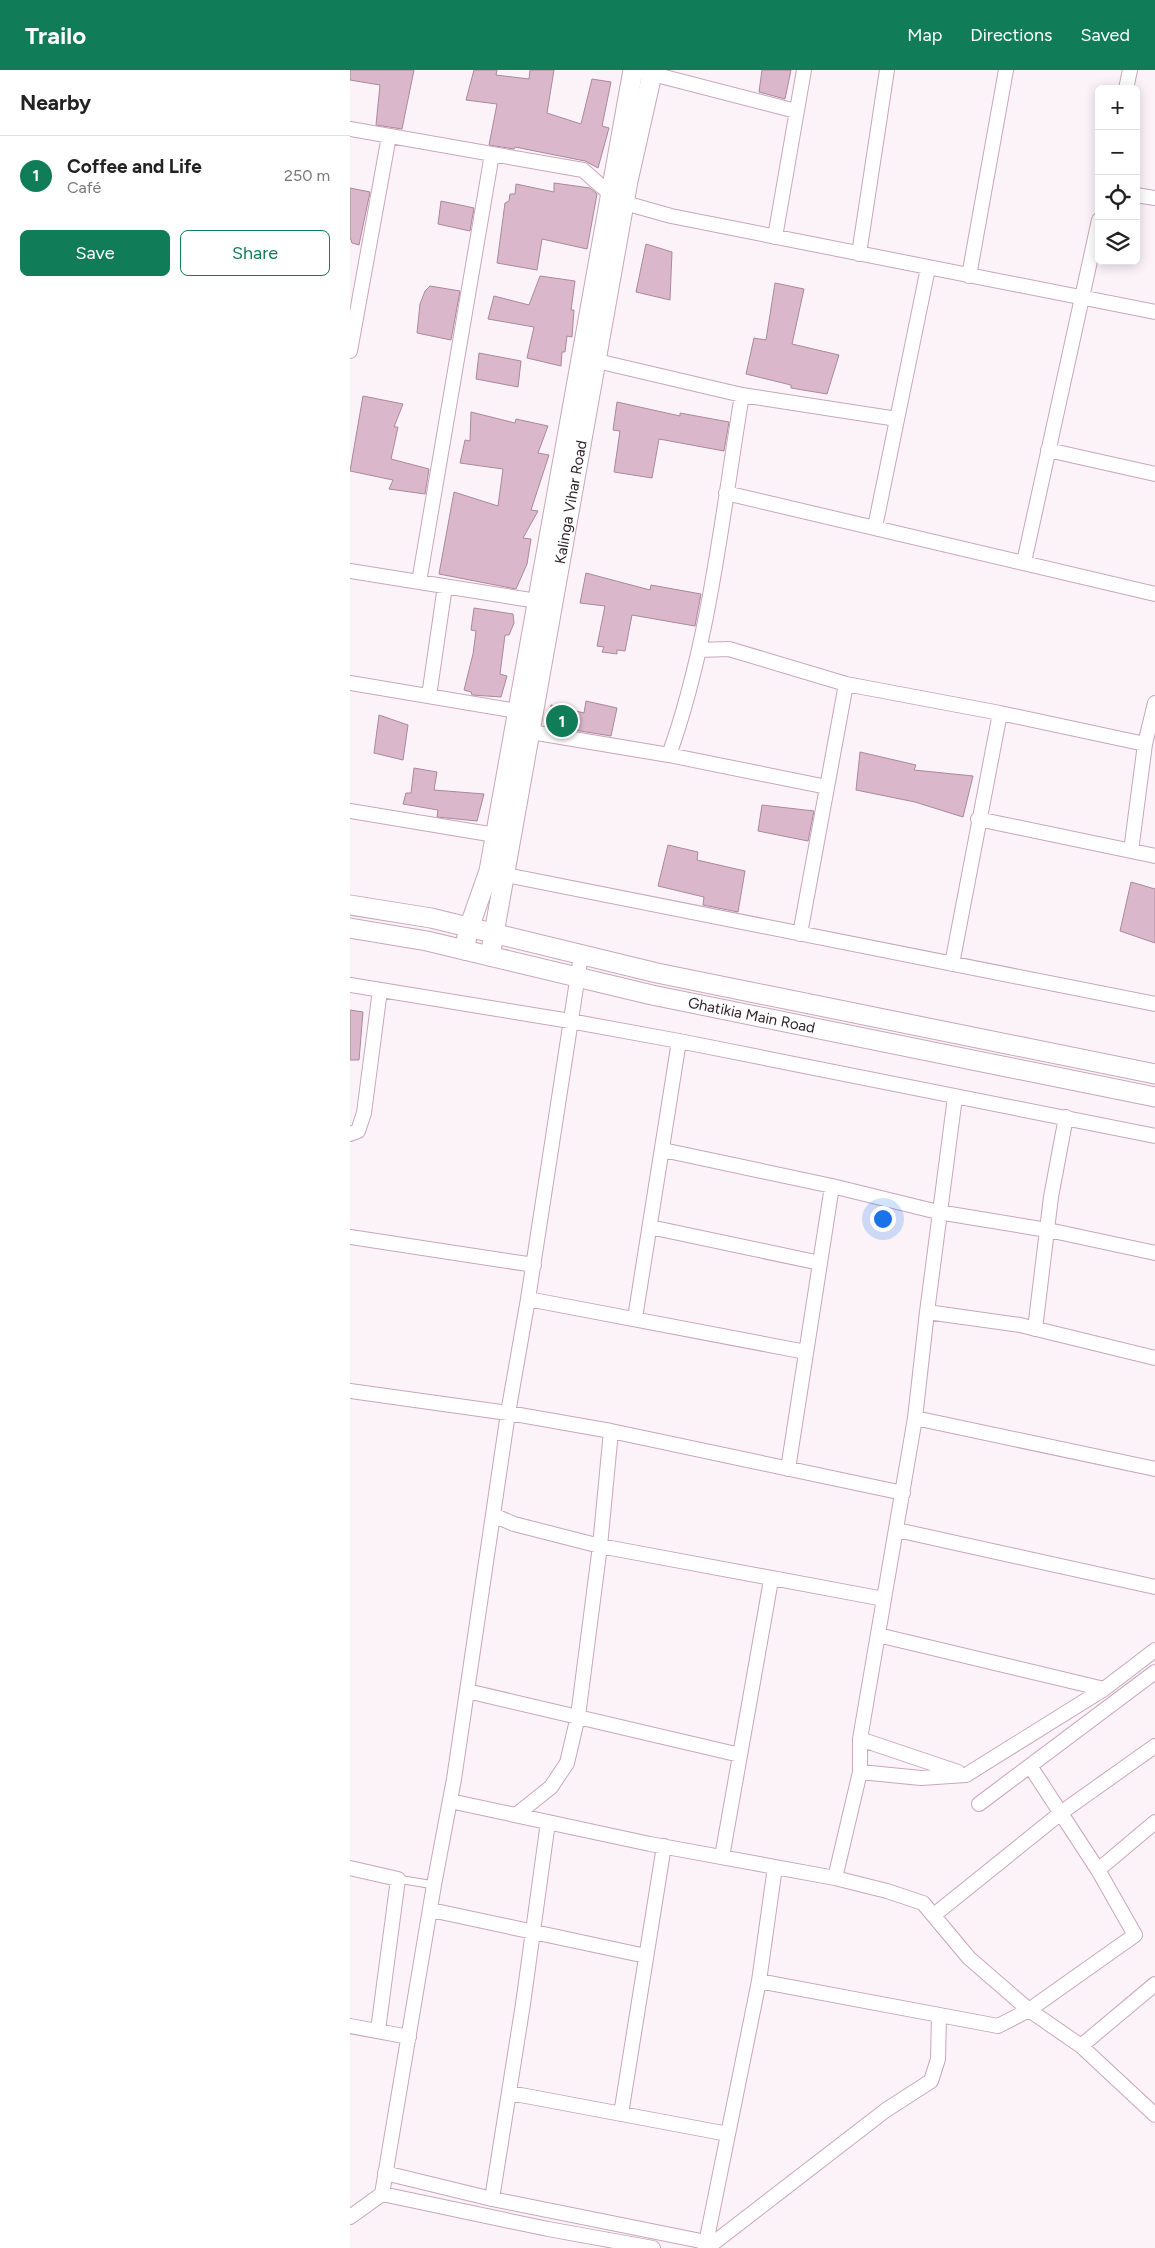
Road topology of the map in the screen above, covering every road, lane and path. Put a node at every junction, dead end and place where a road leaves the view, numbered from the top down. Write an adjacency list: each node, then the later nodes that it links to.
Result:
1 (804, 70): 7 (street)
2 (887, 70): 16 (street)
3 (1006, 70): 18 (street)
4 (1130, 70): 6 (street)
5 (643, 71): 7 (street); 12 (street, Kalinga Vihar Road)
6 (1127, 85)
7 (796, 111): 14 (street)
8 (350, 129): 9 (street)
9 (389, 136): 10 (street); 21 (street)
10 (492, 154): 12 (street); 31 (street)
11 (1140, 196): 13 (street)
12 (617, 197): 14 (street); 22 (street, Kalinga Vihar Road); 34 (street, Kalinga Vihar Road)
13 (1155, 198)
14 (775, 237): 16 (street)
15 (1095, 239): 19 (street)
16 (859, 254): 17 (street)
17 (928, 268): 18 (street); 24 (street)
18 (969, 276): 19 (street)
19 (1082, 299): 20 (street); 25 (street)
20 (1155, 312)
21 (350, 351)
22 (597, 361): 23 (street); 42 (street, Kalinga Vihar Road)
23 (742, 395): 24 (street); 27 (street)
24 (897, 419): 28 (street)
25 (1048, 450): 26 (street); 29 (street)
26 (1155, 474)
27 (726, 493): 28 (street); 35 (street)
28 (875, 527): 29 (street)
29 (1024, 562): 33 (street)
30 (350, 571): 31 (street)
31 (419, 582): 32 (street)
32 (445, 586): 34 (street); 38 (street)
33 (1155, 594)
34 (537, 601): 40 (street, Kalinga Vihar Road)
35 (700, 650): 37 (street); 44 (street)
36 (350, 683): 38 (street)
37 (846, 684): 41 (street); 45 (street)
38 (429, 696): 40 (street)
39 (1155, 703): 43 (street)
40 (517, 711): 48 (street, Kalinga Vihar Road)
41 (1000, 713): 43 (street); 47 (street)
42 (531, 732): 44 (street); 51 (street, Kalinga Vihar Road)
43 (1145, 744): 49 (street)
44 (669, 755): 45 (street)
45 (827, 787): 56 (street)
46 (350, 811): 48 (street)
47 (978, 820): 49 (street); 60 (street)
48 (495, 835): 51 (street, Kalinga Vihar Road)
49 (1131, 851): 50 (street)
50 (1155, 856)
51 (497, 873): 54 (street, Kalinga Vihar Road); 55 (street, Kalinga Vihar Road); 56 (street)
52 (350, 905): 54 (street, Ghatikia Main Road)
53 (350, 928): 57 (street, Ghatikia Main Road)
54 (469, 928): 55 (street, Ghatikia Main Road); 57 (street, Kalinga Vihar Road)
55 (494, 934): 58 (street, Ghatikia Main Road); 59 (street, Kalinga Vihar Road)
56 (800, 934): 60 (street)
57 (464, 950): 59 (street, Ghatikia Main Road)
58 (581, 955): 61 (street); 67 (street, Ghatikia Main Road)
59 (490, 956): 61 (street, Ghatikia Main Road)
60 (952, 964): 64 (street)
61 (578, 977): 65 (street); 69 (street, Ghatikia Main Road)
62 (350, 985): 63 (street)
63 (380, 990): 65 (street); 71 (street)
64 (1155, 1004)
65 (570, 1021): 66 (street); 81 (street)
66 (679, 1041): 68 (street); 73 (street)
67 (1155, 1074)
68 (955, 1097): 70 (street); 75 (street)
69 (1155, 1097)
70 (1066, 1117): 72 (street); 77 (street)
71 (350, 1134)
72 (1155, 1136)
73 (663, 1150): 74 (street); 76 (street)
74 (832, 1186): 75 (street); 80 (street)
75 (938, 1212): 77 (street); 83 (street)
76 (650, 1227): 80 (street); 84 (street)
77 (1048, 1230): 79 (street); 85 (street)
78 (350, 1237): 81 (street)
79 (1155, 1253)
80 (820, 1263): 86 (street)
81 (534, 1266): 82 (street)
82 (528, 1299): 84 (street); 89 (street)
83 (927, 1312): 85 (street); 90 (street)
84 (635, 1318): 86 (street)
85 (1035, 1329): 87 (street)
86 (806, 1352): 92 (street)
87 (1155, 1358)
88 (350, 1391): 89 (street)
89 (508, 1413): 91 (street); 95 (street)
90 (915, 1418): 93 (street); 94 (street)
91 (611, 1431): 92 (street); 97 (street)
92 (788, 1469): 94 (street)
93 (1155, 1469)
94 (903, 1493): 96 (street)
95 (493, 1515): 97 (street); 105 (street)
96 (896, 1530): 99 (street); 100 (street)
97 (600, 1546): 98 (street); 106 (street)
98 (771, 1580): 100 (street); 109 (street)
99 (1155, 1587)
100 (884, 1600): 101 (street)
101 (878, 1635): 104 (street); 107 (street)
102 (1155, 1650): 104 (street)
103 (1155, 1672): 110 (street)
104 (1104, 1689): 112 (street)
105 (467, 1691): 106 (street); 113 (street)
106 (578, 1716): 109 (street); 116 (street)
107 (860, 1739): 111 (street); 112 (street)
108 (1155, 1746): 115 (street)
109 (740, 1755): 120 (street)
110 (1030, 1766): 114 (street); 115 (street)
111 (860, 1772): 112 (street); 124 (street)
112 (966, 1775)
113 (450, 1801): 116 (street); 126 (street)
114 (979, 1804)
115 (1062, 1812): 123 (street); 128 (street)
116 (516, 1815): 117 (street)
117 (548, 1822): 119 (street); 129 (street)
118 (1155, 1822): 123 (street)
119 (664, 1846): 120 (street); 130 (street)
120 (722, 1857): 121 (street)
121 (775, 1867): 124 (street); 131 (street)
122 (350, 1868): 125 (street)
123 (1098, 1870): 133 (street)
124 (835, 1878): 128 (street)
125 (398, 1879): 126 (lane); 136 (street)
126 (434, 1885): 127 (street)
127 (431, 1910): 129 (street); 137 (street)
128 (934, 1915): 133 (street)
129 (533, 1932): 130 (street); 139 (street)
130 (646, 1956): 140 (street)
131 (758, 1981): 134 (street); 142 (street)
132 (1155, 1984): 138 (street)
133 (1028, 2010): 134 (street); 138 (street)
134 (939, 2015): 147 (street)
135 (350, 2026): 136 (street)
136 (378, 2030): 137 (street)
137 (409, 2037): 143 (street)
138 (1081, 2046): 141 (street)
139 (510, 2093): 140 (street); 145 (street)
140 (621, 2114): 142 (street)
141 (1155, 2115)
142 (728, 2134): 147 (street)
143 (385, 2173): 144 (street); 145 (street)
144 (382, 2194): 146 (street); 148 (street)
145 (492, 2199): 147 (street)
146 (350, 2217)
147 (706, 2246)
148 (653, 2248)

